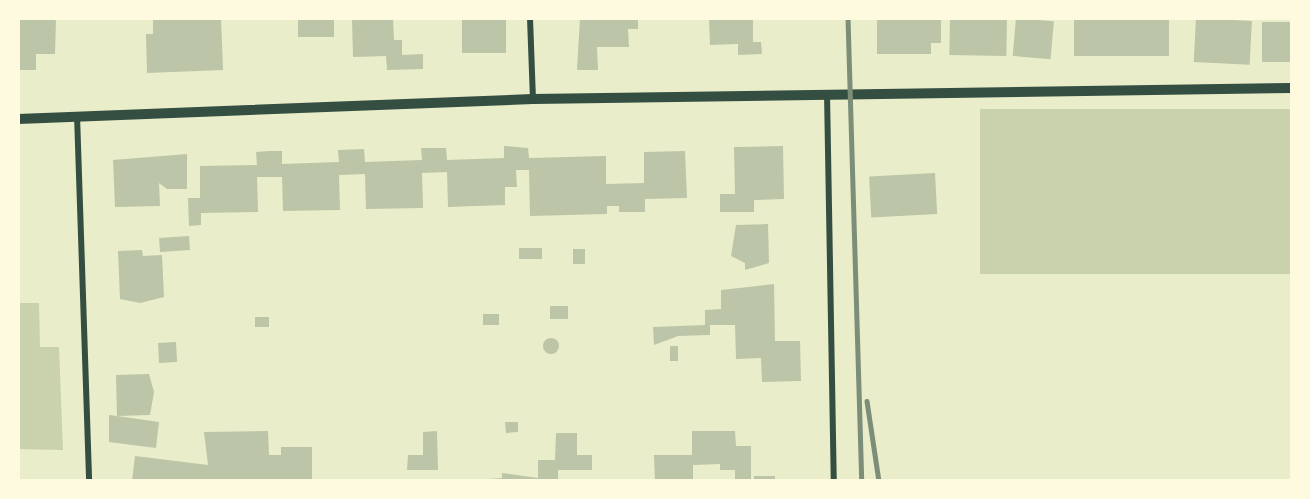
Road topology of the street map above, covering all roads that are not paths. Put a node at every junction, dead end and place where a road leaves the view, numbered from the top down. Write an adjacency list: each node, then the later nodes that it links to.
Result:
1 (530, 18): 4 (street)
2 (1292, 88): 3 (street)
3 (827, 93): 4 (street); 8 (street)
4 (533, 99): 5 (street)
5 (77, 115): 6 (street); 7 (street)
6 (18, 119)
7 (89, 481)
8 (834, 481)

